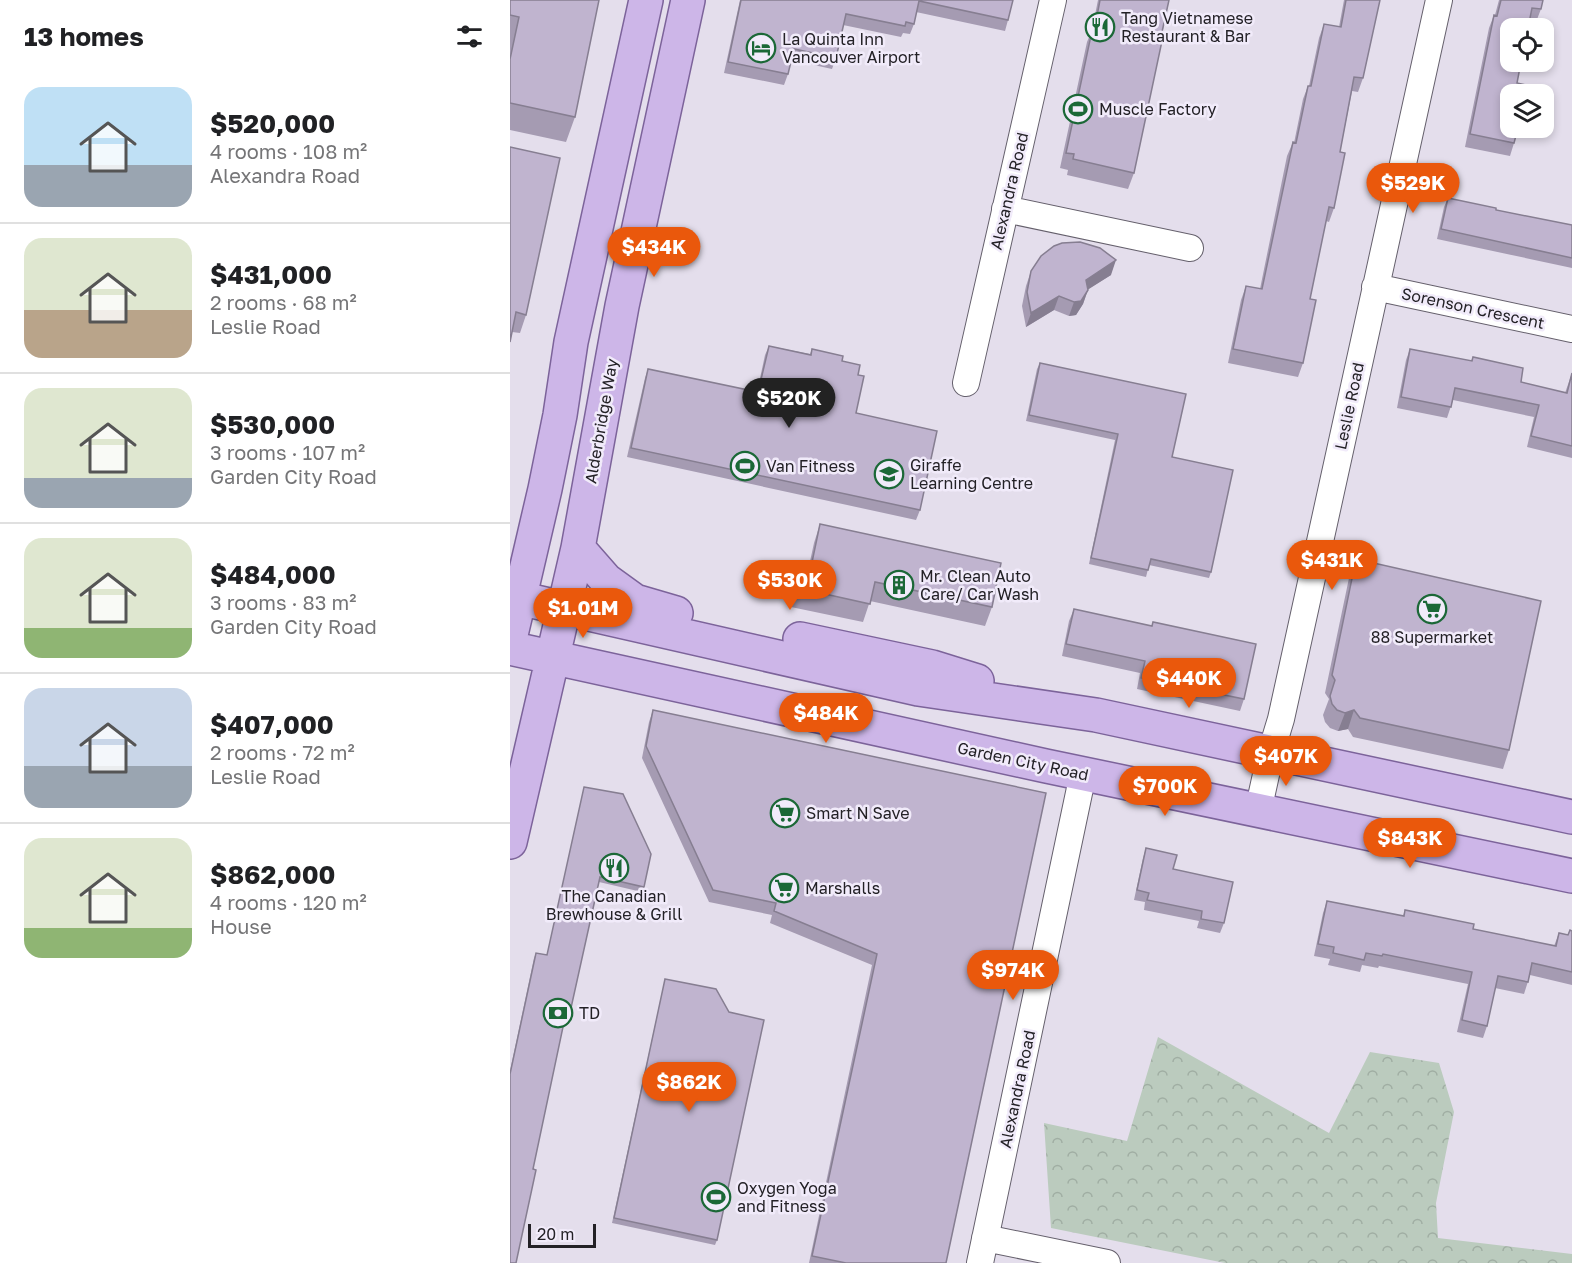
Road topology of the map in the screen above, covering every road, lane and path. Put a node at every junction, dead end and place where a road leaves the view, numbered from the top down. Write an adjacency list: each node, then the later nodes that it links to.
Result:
1 (646, 0): 10 (main road)
2 (688, 0): 12 (main road, Alderbridge Way)
3 (1053, 0): 5 (street, Alexandra Road)
4 (1439, 0): 7 (street, Leslie Road)
5 (1005, 209): 6 (street); 9 (street, Alexandra Road)
6 (1190, 248)
7 (1375, 287): 8 (street, Sorenson Crescent); 19 (street, Leslie Road)
8 (1572, 329)
9 (966, 382)
10 (545, 489): 11 (main road); 13 (main road)
11 (510, 530)
12 (578, 548): 14 (main road, Alderbridge Way); 18 (main road)
13 (515, 597): 14 (main road); 15 (main road)
14 (564, 609): 17 (main road, Alderbridge Way); 18 (main road)
15 (510, 639)
16 (510, 648): 17 (main road, Garden City Road)
17 (553, 657): 20 (main road, Garden City Road); 23 (main road, Alderbridge Way)
18 (1045, 706): 19 (main road)
19 (1271, 752): 21 (street, Leslie Road); 22 (main road)
20 (1083, 774): 21 (main road, Garden City Road); 25 (street, Alexandra Road)
21 (1258, 811): 24 (main road, Garden City Road)
22 (1572, 817)
23 (510, 842)
24 (1572, 876)
25 (985, 1238): 26 (street, Alexandra Road); 27 (street)
26 (980, 1263)
27 (1107, 1263)

